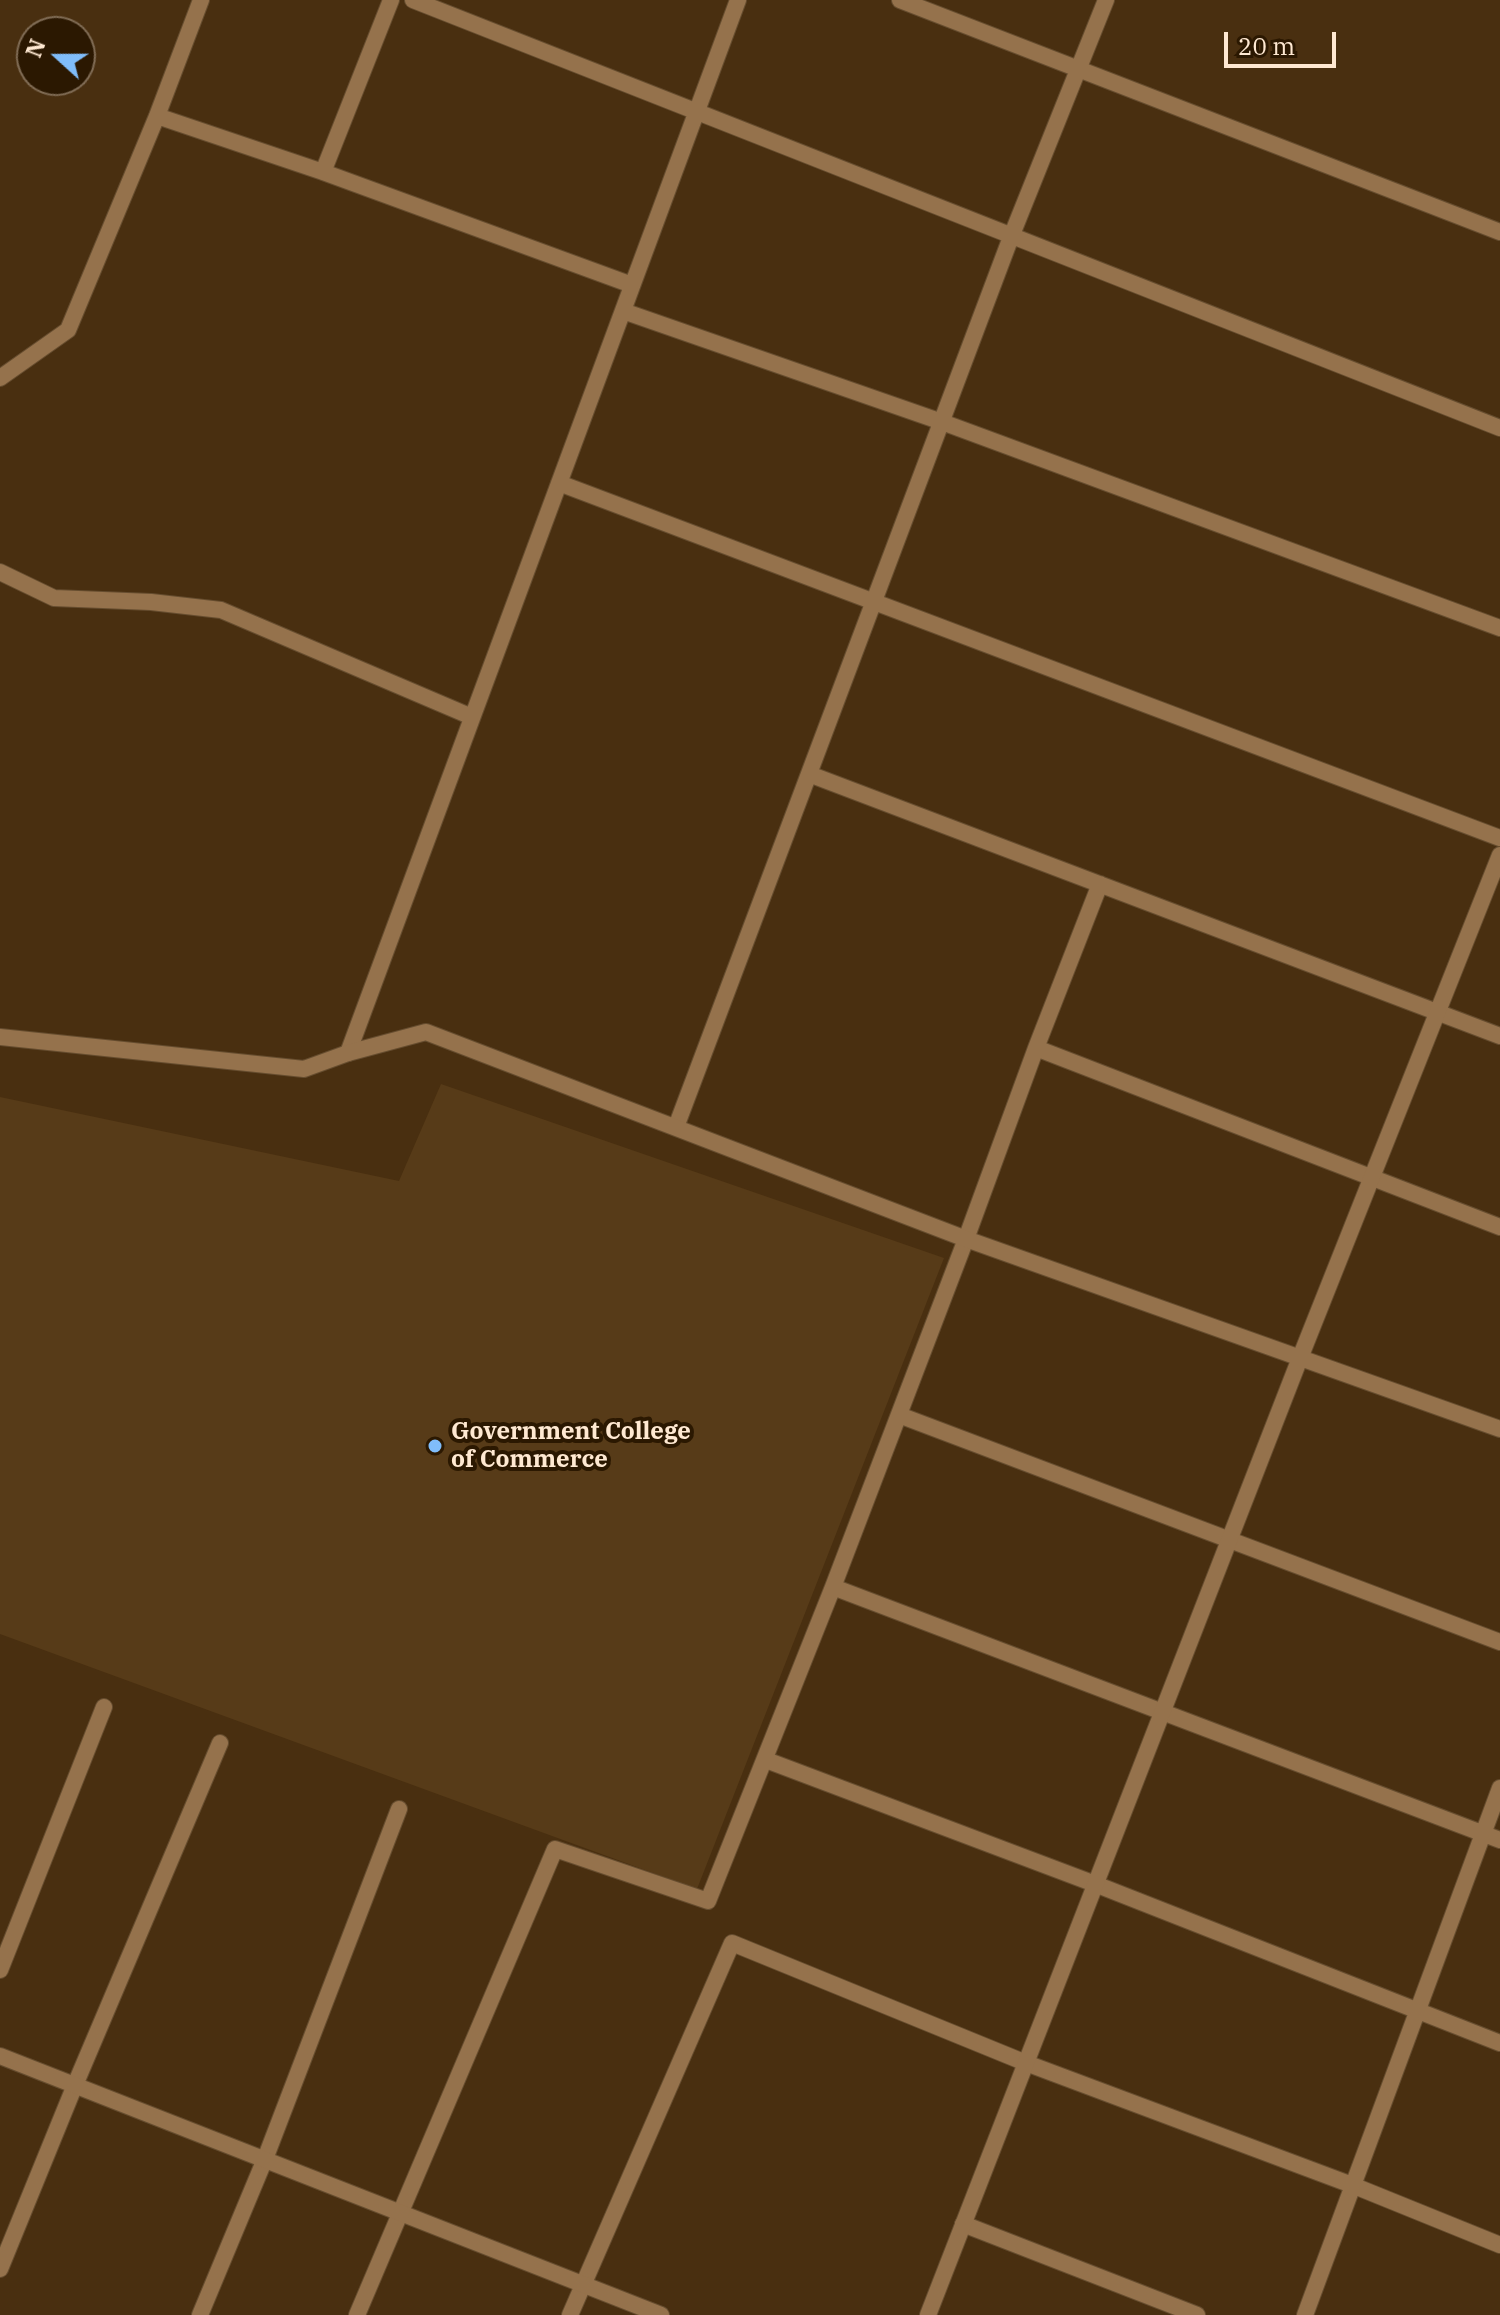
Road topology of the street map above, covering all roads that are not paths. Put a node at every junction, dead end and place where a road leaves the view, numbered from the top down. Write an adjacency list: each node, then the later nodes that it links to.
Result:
1 (201, 0): 9 (street)
2 (391, 0): 10 (street)
3 (413, 0): 8 (street)
4 (738, 0): 8 (street)
5 (900, 0): 7 (street)
6 (1106, 0): 7 (street)
7 (1079, 69): 11 (street); 12 (street)
8 (697, 111): 12 (street); 13 (street)
9 (157, 116): 10 (street); 15 (street)
10 (323, 172): 13 (street)
11 (1500, 232)
12 (1011, 237): 16 (street); 17 (street)
13 (632, 285): 14 (street)
14 (623, 311): 16 (street); 18 (street)
15 (0, 378)
16 (942, 422): 20 (street); 21 (street)
17 (1500, 428)
18 (559, 483): 20 (street); 22 (street)
19 (0, 572): 22 (street)
20 (874, 603): 23 (street); 24 (street)
21 (1500, 628)
22 (472, 717): 31 (street)
23 (809, 774): 26 (street); 32 (street)
24 (1500, 838)
25 (1500, 855): 27 (street)
26 (1100, 884): 27 (street); 30 (street)
27 (1437, 1012): 28 (street); 33 (street)
28 (1500, 1036)
29 (0, 1037): 31 (street)
30 (1036, 1048): 33 (street); 35 (street)
31 (348, 1053): 32 (street)
32 (676, 1127): 35 (street)
33 (1372, 1177): 34 (street); 36 (street)
34 (1500, 1227)
35 (966, 1239): 36 (street); 37 (street)
36 (1300, 1358): 38 (street); 39 (street)
37 (899, 1415): 39 (street); 40 (street)
38 (1500, 1429)
39 (1229, 1540): 41 (street); 43 (street)
40 (833, 1587): 43 (street); 45 (street)
41 (1500, 1642)
42 (104, 1707): 51 (street)
43 (1161, 1713): 48 (street); 50 (street)
44 (220, 1743): 56 (street)
45 (766, 1760): 50 (street); 59 (street)
46 (1500, 1788): 48 (street)
47 (399, 1809): 57 (street)
48 (1483, 1834): 49 (street); 52 (street)
49 (1500, 1840)
50 (1095, 1884): 52 (street); 55 (street)
51 (0, 1970)
52 (1417, 2010): 53 (street); 58 (street)
53 (1500, 2043)
54 (0, 2056): 56 (street)
55 (1026, 2063): 58 (street); 60 (street); 63 (street)
56 (75, 2085): 57 (street); 62 (street)
57 (265, 2159): 59 (street); 64 (street)
58 (1352, 2185): 61 (street); 70 (street)
59 (400, 2212): 63 (street); 65 (street)
60 (963, 2224): 68 (street); 69 (street)
61 (1500, 2245)
62 (0, 2269)
63 (583, 2284): 66 (street); 67 (street)
64 (200, 2315)
65 (357, 2315)
66 (570, 2315)
67 (661, 2315)
68 (928, 2315)
69 (1197, 2315)
70 (1305, 2315)

